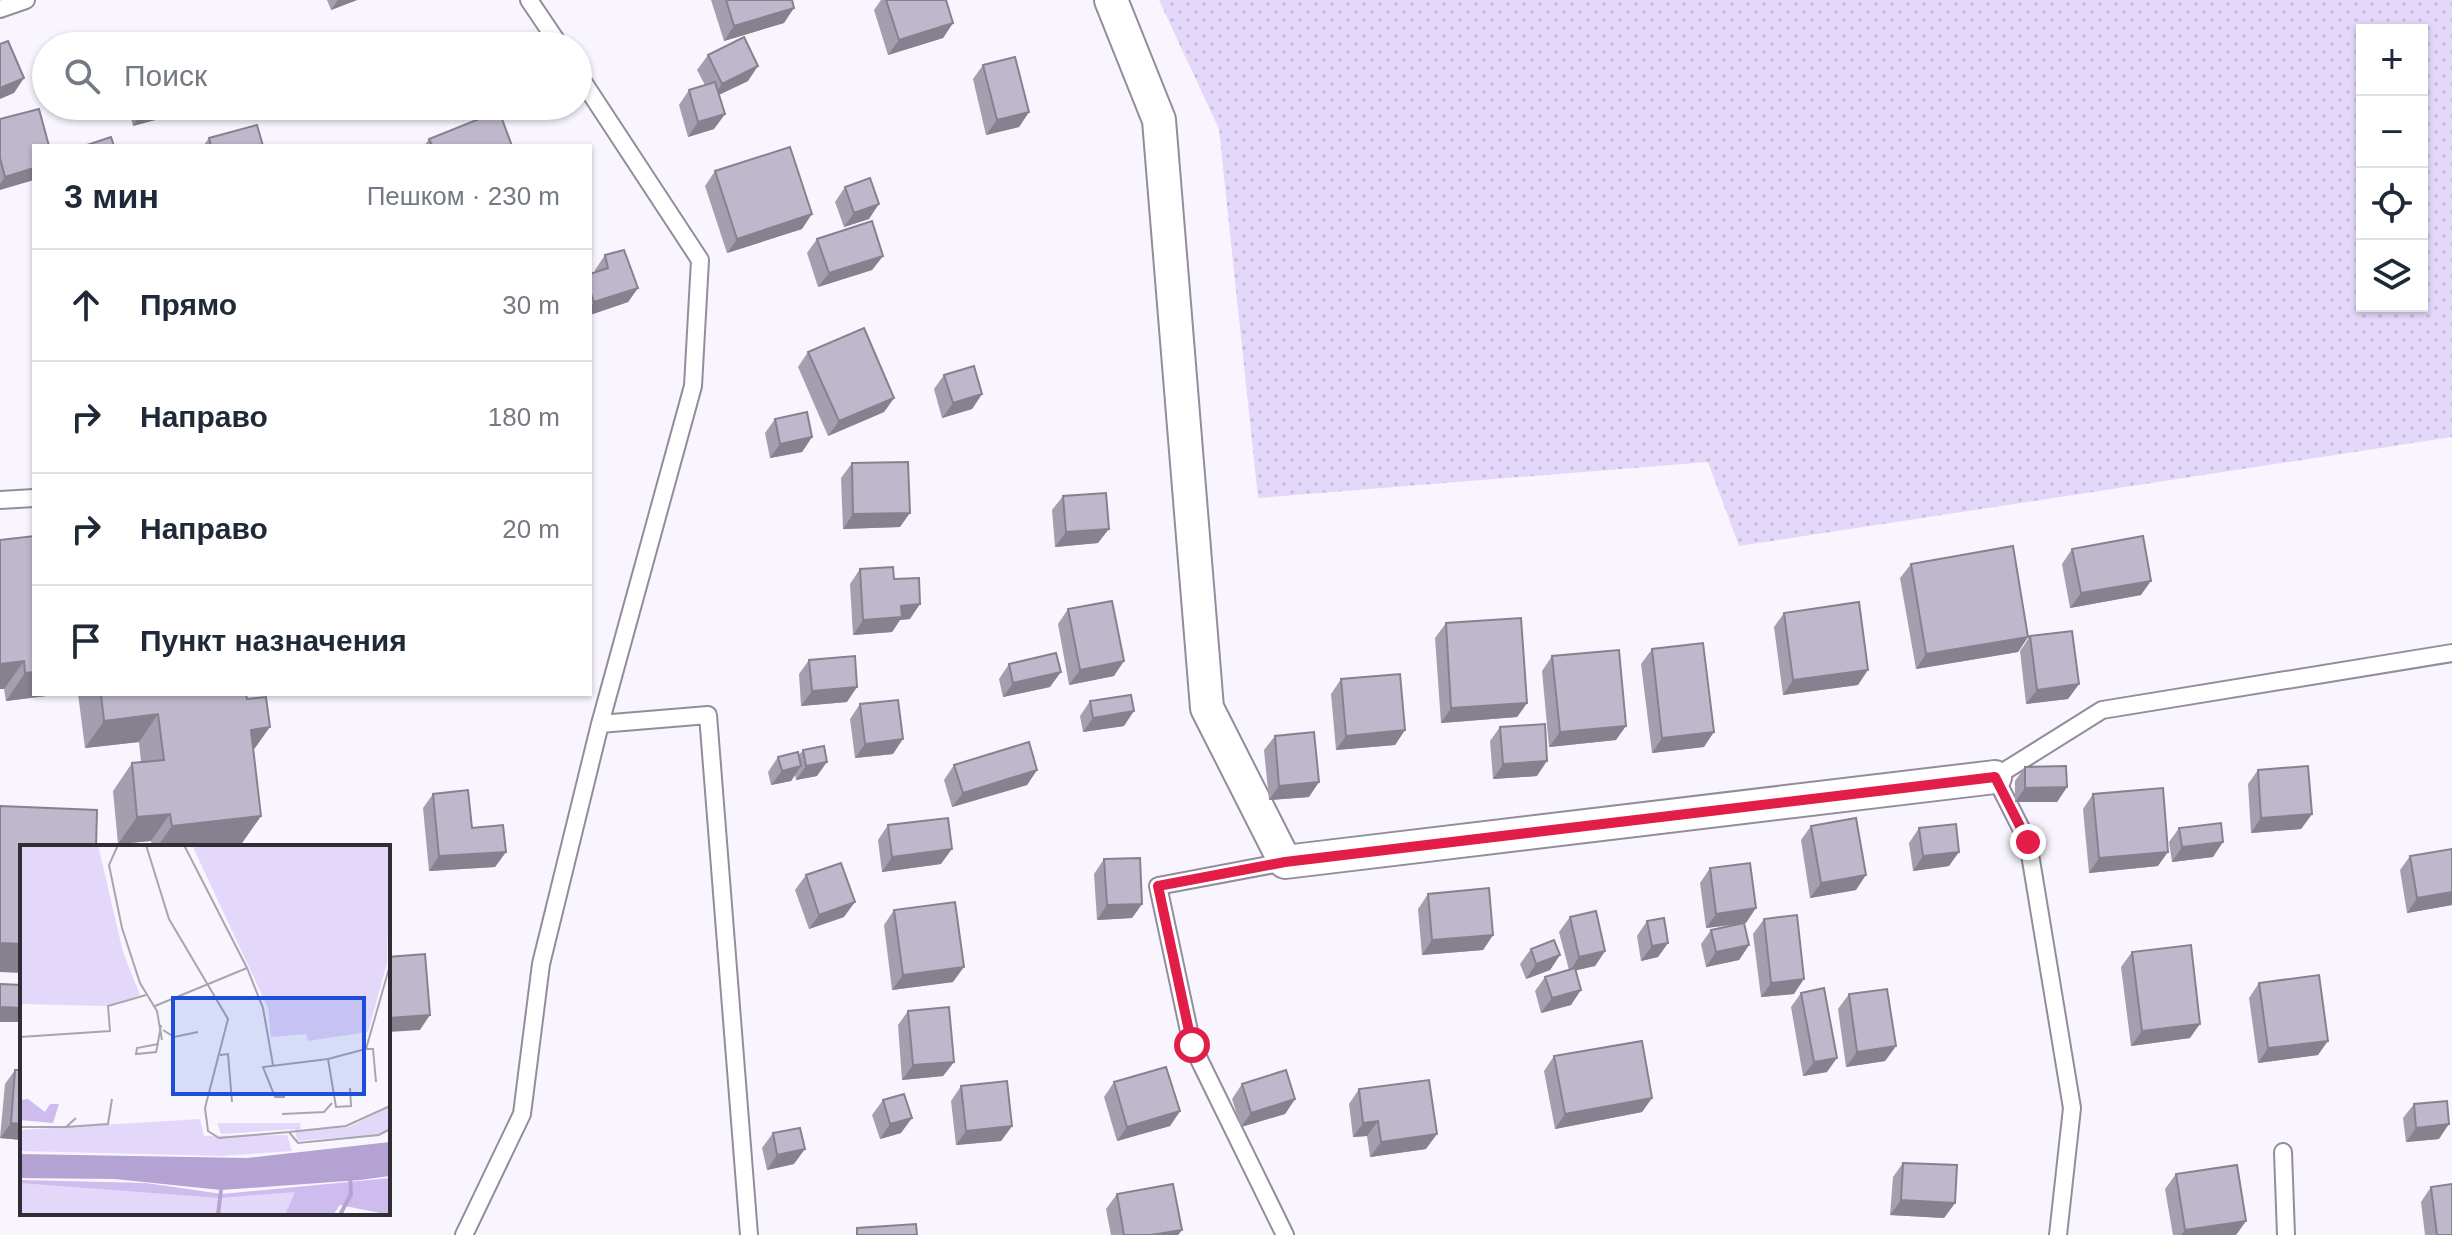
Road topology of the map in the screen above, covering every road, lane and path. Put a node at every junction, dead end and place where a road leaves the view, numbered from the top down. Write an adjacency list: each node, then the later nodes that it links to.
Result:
1 (26, 0): 4 (lane)
2 (529, 0): 5 (lane)
3 (1111, 0): 12 (street)
4 (0, 9)
5 (551, 32)
6 (592, 95): 10 (lane)
7 (32, 498): 8 (lane)
8 (0, 500)
9 (2452, 653): 11 (lane)
10 (600, 724): 14 (lane); 15 (lane)
11 (1995, 777): 12 (street); 17 (lane)
12 (1285, 862): 16 (lane)
13 (2283, 1152): 18 (lane)
14 (464, 1235)
15 (749, 1235)
16 (1285, 1235)
17 (2058, 1235)
18 (2286, 1235)

